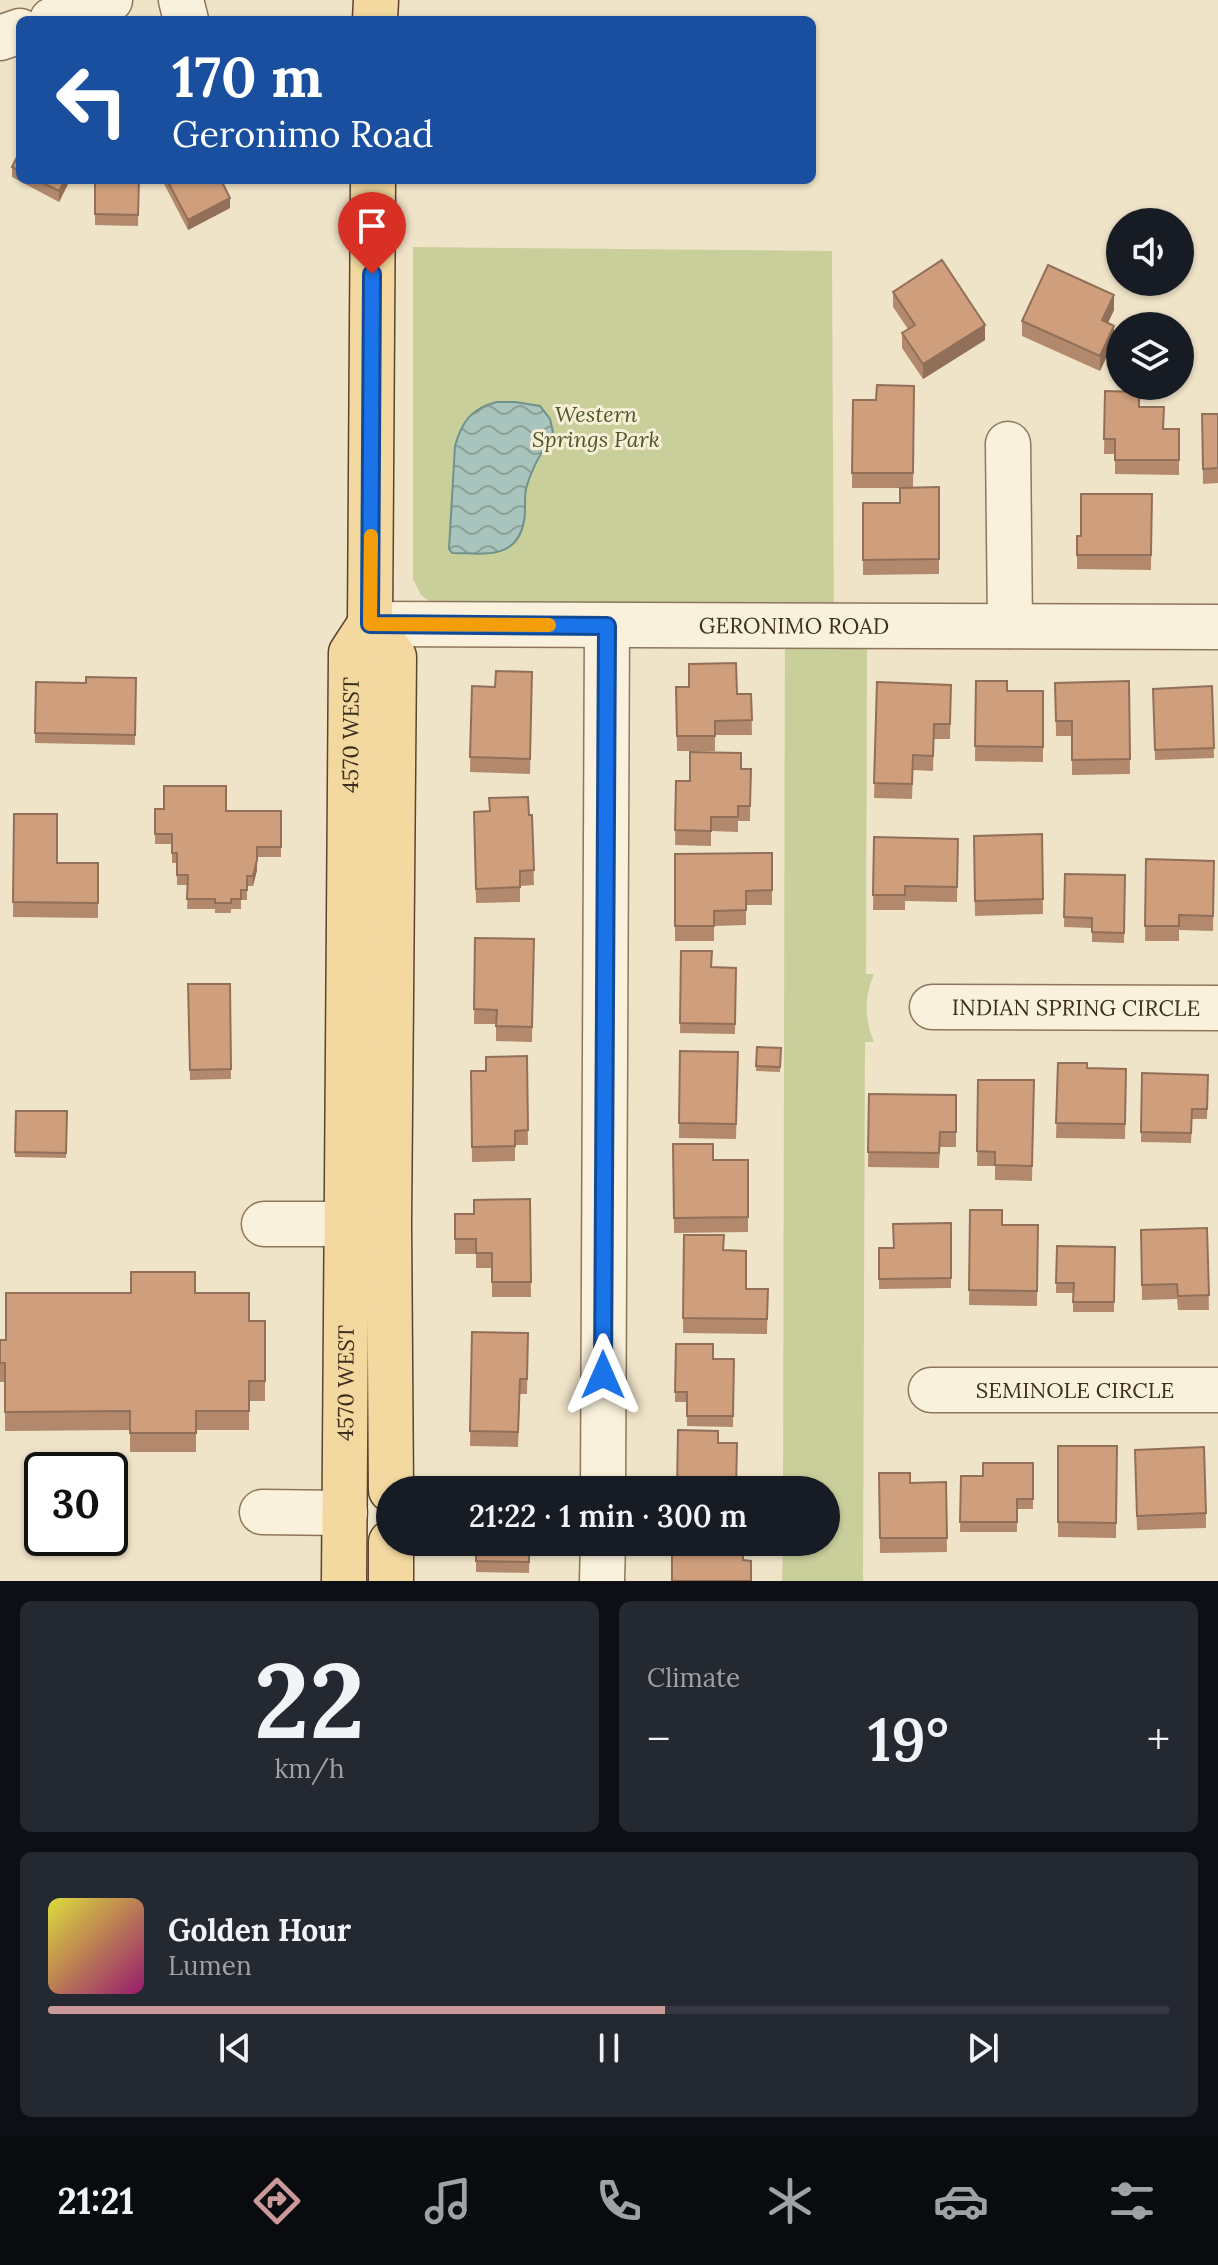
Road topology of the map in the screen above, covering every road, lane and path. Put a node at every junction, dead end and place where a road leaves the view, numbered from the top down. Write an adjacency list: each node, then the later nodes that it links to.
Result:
1 (110, 0): 2 (street)
2 (64, 16)
3 (373, 184): 5 (main road)
4 (1008, 444): 7 (street)
5 (370, 624): 6 (street, GERONIMO ROAD); 12 (main road, 4570 WEST)
6 (607, 626): 7 (street, GERONIMO ROAD); 16 (street)
7 (1010, 626): 8 (street, GERONIMO ROAD)
8 (1218, 627)
9 (932, 1007): 10 (street, INDIAN SPRING CIRCLE)
10 (1218, 1008)
11 (264, 1224): 12 (street)
12 (368, 1224): 15 (main road, 4570 WEST); 18 (main road, 4570 WEST)
13 (931, 1390): 14 (street, SEMINOLE CIRCLE)
14 (1218, 1390)
15 (390, 1476)
16 (603, 1476)
17 (262, 1512): 18 (street)
18 (345, 1513): 21 (main road, 4570 WEST)
19 (391, 1556): 22 (main road)
20 (603, 1556): 23 (street)
21 (344, 1581)
22 (391, 1581)
23 (602, 1581)

